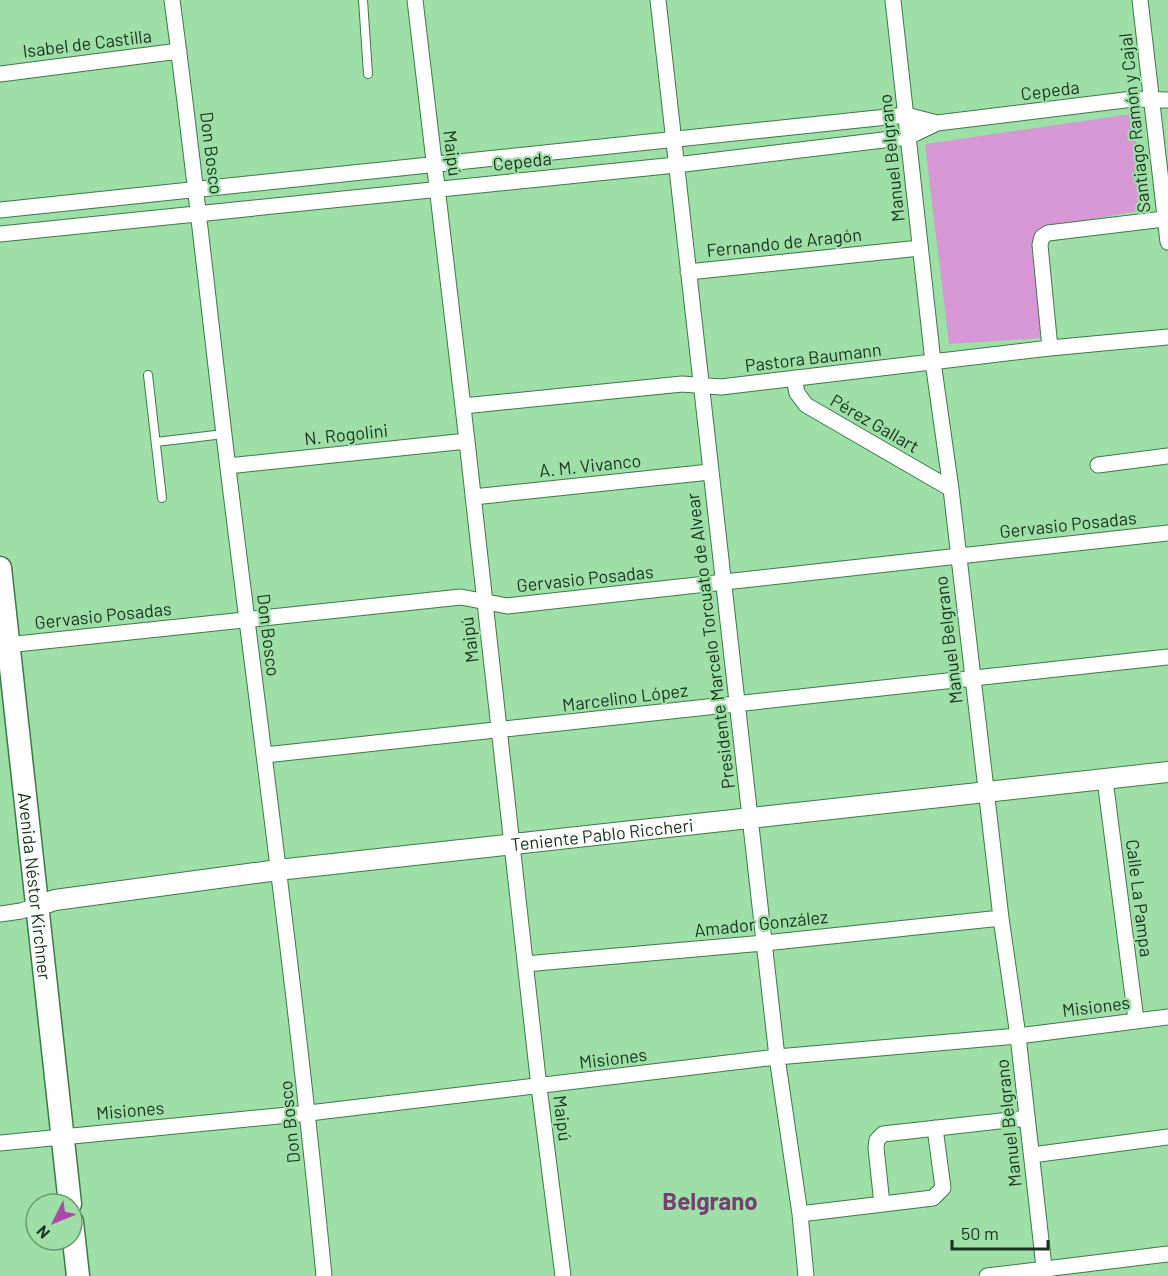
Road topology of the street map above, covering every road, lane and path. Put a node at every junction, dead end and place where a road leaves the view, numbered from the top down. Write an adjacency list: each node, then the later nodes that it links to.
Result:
1 (172, 0): 7 (street, Don Bosco)
2 (363, 0): 9 (lane)
3 (415, 0): 16 (street, Maipú)
4 (658, 0): 15 (street, Presidente Marcelo Torcuato de Alvear)
5 (892, 0): 12 (street, Manuel Belgrano)
6 (1140, 0): 10 (street, Santiago Ramón y Cajal)
7 (179, 51): 8 (street, Isabel de Castilla); 18 (street, Don Bosco)
8 (0, 74)
9 (368, 75)
10 (1152, 100): 11 (street, Cepeda); 13 (street, Cepeda); 22 (street, Santiago Ramón y Cajal)
11 (1168, 100)
12 (906, 115): 13 (street, Cepeda); 14 (street, Manuel Belgrano); 15 (street, Cepeda)
13 (937, 123): 14 (street, Cepeda)
14 (908, 137): 17 (street, Cepeda); 25 (street, Manuel Belgrano)
15 (673, 140): 16 (street, Cepeda); 17 (street, Presidente Marcelo Torcuato de Alvear)
16 (434, 163): 18 (street, Cepeda); 19 (street, Maipú)
17 (676, 165): 19 (street, Cepeda); 26 (street, Presidente Marcelo Torcuato de Alvear)
18 (197, 189): 20 (street, Cepeda); 21 (street, Don Bosco)
19 (438, 190): 21 (street, Cepeda); 33 (street, Maipú)
20 (0, 210)
21 (199, 215): 23 (street, Cepeda); 34 (street, Don Bosco)
22 (1164, 219): 24 (street, Santiago Ramón y Cajal); 28 (street)
23 (0, 234)
24 (1168, 242)
25 (920, 248): 26 (street, Fernando de Aragón); 29 (street, Manuel Belgrano)
26 (688, 272): 32 (street, Presidente Marcelo Torcuato de Alvear)
27 (1168, 337): 28 (street, Pastora Baumann)
28 (1050, 348): 29 (street, Pastora Baumann)
29 (933, 362): 31 (street, Pastora Baumann); 41 (street, Manuel Belgrano)
30 (148, 375): 36 (lane)
31 (795, 378): 32 (street, Pastora Baumann); 41 (street, Pérez Gallart)
32 (701, 386): 33 (street, Pastora Baumann); 40 (street, Presidente Marcelo Torcuato de Alvear)
33 (463, 406): 35 (street, Maipú)
34 (224, 434): 36 (lane); 39 (street, Don Bosco)
35 (467, 441): 39 (street, N. Rogolini); 42 (street, Maipú)
36 (156, 442): 43 (lane)
37 (1168, 456): 38 (street)
38 (1098, 465)
39 (228, 466): 49 (street, Don Bosco)
40 (710, 472): 42 (street, A. M. Vivanco); 47 (street, Presidente Marcelo Torcuato de Alvear)
41 (951, 489): 45 (street, Manuel Belgrano)
42 (473, 497): 48 (street, Maipú)
43 (162, 498)
44 (1168, 533): 45 (street, Gervasio Posadas)
45 (958, 555): 47 (street, Gervasio Posadas); 52 (street, Manuel Belgrano)
46 (0, 574): 50 (main road, Avenida Néstor Kirchner)
47 (723, 582): 48 (street, Gervasio Posadas); 53 (street, Presidente Marcelo Torcuato de Alvear)
48 (484, 602): 49 (street, Gervasio Posadas); 54 (street, Maipú)
49 (248, 619): 50 (street, Gervasio Posadas); 55 (street, Don Bosco)
50 (5, 638): 62 (main road, Avenida Néstor Kirchner)
51 (1168, 657): 52 (street, Marcelino López)
52 (971, 679): 53 (street, Marcelino López); 58 (street, Manuel Belgrano)
53 (737, 704): 54 (street, Marcelino López); 59 (street, Presidente Marcelo Torcuato de Alvear)
54 (499, 731): 55 (street, Marcelino López); 60 (street, Maipú)
55 (265, 755): 61 (street, Don Bosco)
56 (1168, 772): 57 (street, Teniente Pablo Riccheri)
57 (1105, 780): 58 (street, Teniente Pablo Riccheri); 68 (street, Calle La Pampa)
58 (986, 794): 59 (street, Teniente Pablo Riccheri); 64 (street, Manuel Belgrano)
59 (750, 819): 60 (street, Teniente Pablo Riccheri); 65 (street, Presidente Marcelo Torcuato de Alvear)
60 (512, 845): 61 (street, Teniente Pablo Riccheri); 66 (street, Maipú)
61 (278, 870): 62 (street, Teniente Pablo Riccheri); 72 (street, Don Bosco)
62 (37, 906): 63 (street); 75 (main road, Avenida Néstor Kirchner)
63 (0, 914)
64 (1000, 918): 65 (street, Amador González); 69 (street, Manuel Belgrano)
65 (765, 943): 66 (street, Amador González); 70 (street, Presidente Marcelo Torcuato de Alvear)
66 (525, 964): 71 (street, Maipú)
67 (1168, 1017): 68 (street, Misiones)
68 (1136, 1020): 69 (street, Misiones)
69 (1018, 1036): 70 (street, Misiones); 73 (street, Manuel Belgrano)
70 (777, 1057): 71 (street, Misiones); 81 (street, Presidente Marcelo Torcuato de Alvear)
71 (539, 1087): 72 (street, Misiones); 87 (street, Maipú)
72 (309, 1113): 75 (street, Misiones); 86 (street, Don Bosco)
73 (1027, 1118): 74 (street); 78 (street, Manuel Belgrano)
74 (935, 1128): 80 (street); 80 (street)
75 (62, 1136): 77 (street, Misiones); 79 (main road, Avenida Néstor Kirchner)
76 (1168, 1137): 78 (street)
77 (0, 1143)
78 (1032, 1155): 84 (street, Manuel Belgrano)
79 (69, 1192)
80 (882, 1204): 81 (street)
81 (800, 1214): 88 (street, Presidente Marcelo Torcuato de Alvear)
82 (75, 1252): 85 (main road)
83 (1168, 1254): 84 (street)
84 (1045, 1272): 89 (street)
85 (78, 1276)
86 (324, 1276)
87 (563, 1276)
88 (806, 1276)
89 (987, 1276)

